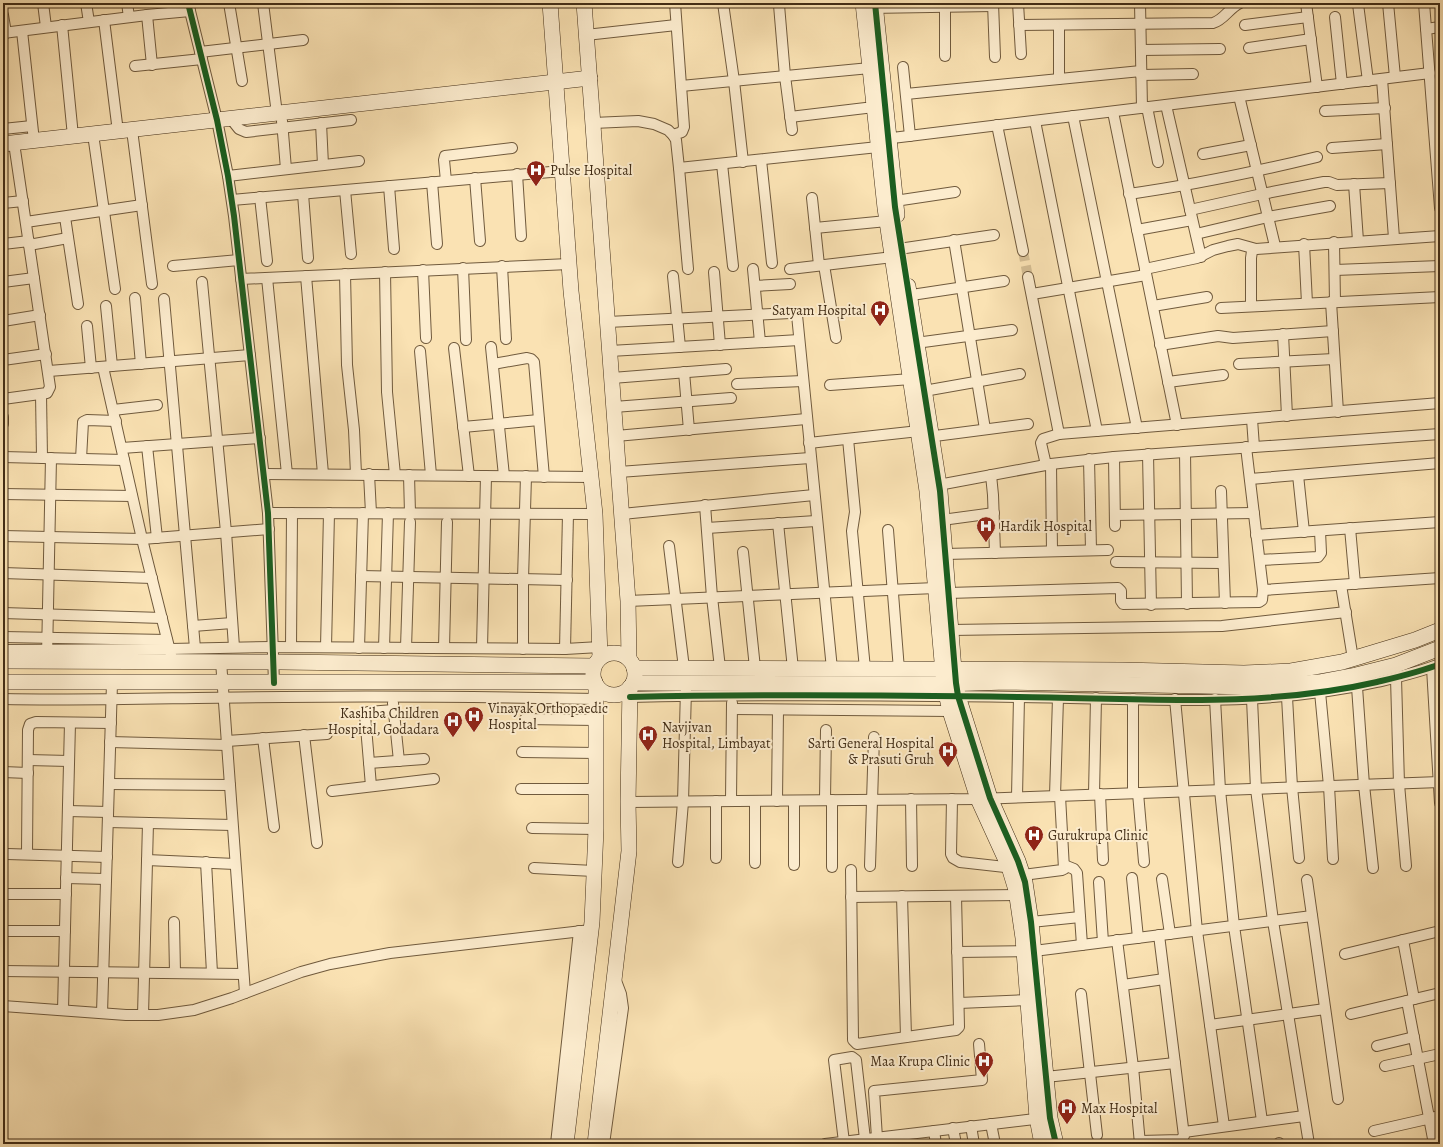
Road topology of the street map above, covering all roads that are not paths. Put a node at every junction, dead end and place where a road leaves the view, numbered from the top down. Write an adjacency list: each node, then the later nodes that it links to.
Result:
1 (43, 3): 35 (street)
2 (86, 3): 28 (street)
3 (127, 3): 24 (street)
4 (229, 3): 44 (street)
5 (263, 3): 43 (street)
6 (550, 3): 67 (street)
7 (584, 3): 40 (street)
8 (675, 3): 31 (street)
9 (723, 3): 65 (street)
10 (1018, 3): 32 (street)
11 (1140, 3): 29 (street)
12 (1240, 3): 29 (street)
13 (1306, 3): 25 (street)
14 (1388, 3): 60 (street)
15 (1424, 3): 37 (street)
16 (993, 4): 20 (street); 51 (street)
17 (1358, 4): 66 (street)
18 (779, 5): 59 (street)
19 (869, 5): 20 (street); 55 (street); 99 (street)
20 (945, 5): 50 (street)
21 (189, 7): 23 (street); 49 (street)
22 (3, 15): 39 (street)
23 (147, 15): 24 (street); 52 (street)
24 (128, 17): 27 (street)
25 (1308, 17): 34 (street); 41 (street)
26 (1335, 17): 68 (street)
27 (104, 20): 28 (street); 92 (street)
28 (89, 22): 30 (street)
29 (1140, 24): 33 (street); 47 (street)
30 (62, 25): 35 (street); 96 (street)
31 (676, 25): 40 (street); 69 (street)
32 (1020, 25): 33 (street); 48 (street)
33 (1059, 25): 62 (street)
34 (1245, 25)
35 (46, 27): 38 (street)
36 (1440, 27): 37 (street)
37 (1426, 29): 57 (street)
38 (22, 31): 39 (street); 88 (street)
39 (4, 33)
40 (586, 35): 61 (street)
41 (1311, 39): 45 (street); 70 (street)
42 (303, 40): 43 (street)
43 (267, 44): 44 (street); 81 (street)
44 (236, 48): 49 (street); 64 (street)
45 (1249, 48)
46 (1220, 49): 47 (street)
47 (1141, 50): 56 (street)
48 (1021, 54)
49 (201, 56): 52 (street); 83 (street)
50 (945, 56)
51 (995, 57)
52 (152, 65): 53 (street)
53 (135, 66)
54 (903, 67): 72 (street)
55 (870, 68): 59 (street); 75 (street)
56 (1141, 73): 58 (street); 62 (street); 76 (street)
57 (1430, 73): 60 (street); 71 (street)
58 (1193, 74)
59 (785, 76): 65 (street); 82 (street)
60 (1395, 77): 63 (street)
61 (590, 78): 67 (street); 87 (street)
62 (1060, 79): 72 (street)
63 (1382, 79): 66 (street); 77 (street)
64 (242, 81)
65 (734, 81): 69 (street); 109 (street)
66 (1368, 81): 68 (street)
67 (556, 82): 81 (street); 115 (street)
68 (1342, 84): 70 (street)
69 (681, 86): 95 (street)
70 (1317, 87): 73 (street)
71 (1435, 88): 93 (street)
72 (906, 94): 97 (street)
73 (1239, 96): 74 (street); 102 (street)
74 (1166, 105): 76 (street); 126 (street)
75 (874, 107): 82 (street); 99 (street)
76 (1145, 108): 79 (street); 110 (street)
77 (1385, 108): 78 (street); 101 (street)
78 (1325, 111)
79 (1113, 112): 80 (street); 130 (street)
80 (1073, 116): 85 (street); 200 (street)
81 (280, 118): 83 (street); 86 (street); 114 (street)
82 (790, 118): 91 (street)
83 (224, 119): 92 (street); 118 (street)
84 (351, 120): 86 (street)
85 (1035, 121): 89 (street); 205 (street)
86 (321, 123): 112 (street)
87 (593, 123): 95 (street); 225 (street)
88 (32, 126): 90 (street); 98 (street)
89 (997, 126): 97 (street); 167 (street)
90 (3, 129)
91 (792, 130)
92 (125, 131): 94 (street); 138 (street)
93 (1437, 131): 120 (street)
94 (93, 134): 96 (street); 142 (street)
95 (673, 135): 113 (street)
96 (73, 136): 98 (street)
97 (910, 136): 99 (street)
98 (34, 141): 100 (street)
99 (882, 142): 107 (street); 136 (street); 146 (street)
100 (9, 144): 135 (street)
101 (1387, 144): 104 (street); 123 (street)
102 (1251, 145): 105 (street); 116 (street)
103 (512, 148): 121 (street)
104 (1332, 148)
105 (1203, 154)
106 (1317, 157): 116 (street)
107 (761, 160): 109 (street); 174 (street)
108 (359, 161): 112 (street)
109 (743, 162): 111 (street)
110 (1158, 162)
111 (722, 164): 113 (street); 179 (street)
112 (323, 165): 114 (street)
113 (679, 168): 182 (street)
114 (286, 169): 118 (street)
115 (562, 170): 117 (street); 175 (street)
116 (1257, 171): 126 (street); 131 (street)
117 (517, 174): 119 (street); 152 (street)
118 (228, 176): 134 (street)
119 (475, 178): 121 (street); 156 (street)
120 (1439, 179): 140 (street)
121 (446, 181): 122 (street)
122 (432, 182): 125 (street); 162 (street)
123 (1390, 183): 124 (street); 155 (street)
124 (1354, 184): 131 (street); 158 (street)
125 (389, 186): 127 (street); 165 (street)
126 (1184, 186): 130 (street); 141 (street)
127 (345, 190): 129 (street); 169 (street)
128 (955, 192): 136 (street)
129 (303, 194): 132 (street); 171 (street)
130 (1129, 194): 149 (street)
131 (1262, 194): 141 (street); 144 (street)
132 (260, 197): 134 (street); 173 (street)
133 (812, 198): 148 (street)
134 (232, 200): 172 (street)
135 (23, 201): 137 (street); 147 (street)
136 (895, 201): 168 (street)
137 (3, 204)
138 (142, 205): 142 (street); 201 (street)
139 (1330, 206): 144 (street)
140 (1440, 208)
141 (1190, 210): 145 (street)
142 (103, 211): 143 (street); 206 (street)
143 (64, 217): 147 (street); 154 (street)
144 (1268, 217): 150 (street); 164 (street)
145 (1192, 220): 149 (street); 150 (street)
146 (887, 221): 148 (street); 168 (street)
147 (26, 222): 160 (street)
148 (815, 228): 176 (street)
149 (1137, 230): 189 (street)
150 (1196, 234): 170 (street)
151 (994, 235): 157 (street)
152 (521, 236)
153 (1440, 236): 155 (street)
154 (68, 238): 160 (street); 215 (street)
155 (1394, 238): 158 (street)
156 (480, 240)
157 (954, 240): 168 (street); 204 (street)
158 (1358, 241): 159 (street)
159 (1334, 242): 163 (street); 186 (street)
160 (29, 243): 161 (street); 194 (street)
161 (3, 244)
162 (438, 244)
163 (1304, 244): 164 (street); 214 (street)
164 (1275, 246): 166 (street)
165 (394, 249)
166 (1256, 249): 170 (street); 218 (street)
167 (1023, 251)
168 (895, 252): 176 (street); 208 (street)
169 (351, 254)
170 (1201, 257): 189 (street)
171 (308, 258)
172 (239, 260): 177 (street); 196 (street)
173 (267, 261)
174 (772, 263)
175 (569, 264): 178 (street); 333 (street)
176 (822, 265): 184 (street); 232 (street)
177 (173, 266)
178 (502, 266): 181 (street); 233 (street)
179 (732, 266)
180 (1440, 266): 186 (street)
181 (463, 268): 185 (street); 234 (street)
182 (688, 269)
183 (753, 269): 203 (street)
184 (790, 269)
185 (423, 270): 187 (street); 231 (street)
186 (1335, 270): 213 (street)
187 (385, 272): 190 (street); 323 (street)
188 (714, 272): 222 (street)
189 (1145, 272): 200 (street); 217 (street)
190 (345, 274): 191 (street); 321 (street)
191 (306, 276): 195 (street); 320 (street)
192 (673, 276): 223 (street)
193 (1028, 277): 207 (street)
194 (34, 278): 198 (street); 221 (street)
195 (266, 278): 196 (street); 319 (street)
196 (242, 279): 246 (street)
197 (1004, 281): 204 (street)
198 (3, 282)
199 (202, 282): 247 (street)
200 (1107, 282): 205 (street); 290 (street)
201 (152, 284)
202 (790, 284): 203 (street)
203 (755, 286): 220 (street)
204 (962, 287): 208 (street); 230 (street)
205 (1068, 288): 207 (street); 293 (street)
206 (115, 289)
207 (1032, 294): 294 (street)
208 (904, 296): 237 (street); 263 (street)
209 (1208, 297): 217 (street)
210 (1440, 297): 213 (street)
211 (135, 298): 252 (street)
212 (164, 299): 250 (street)
213 (1333, 302): 214 (street); 228 (street)
214 (1307, 303): 218 (street)
215 (78, 304)
216 (106, 306): 255 (street)
217 (1152, 306): 239 (street)
218 (1251, 306): 219 (street)
219 (1221, 308)
220 (757, 314): 222 (street); 235 (street); 236 (street)
221 (40, 315): 224 (street); 245 (street)
222 (717, 316): 223 (street); 238 (street)
223 (677, 318): 225 (street); 241 (street)
224 (3, 321)
225 (608, 322): 244 (street)
226 (87, 326): 256 (street)
227 (1012, 330): 230 (street)
228 (1333, 331): 229 (street); 248 (street)
229 (1283, 334): 239 (street); 251 (street)
230 (970, 336): 237 (street); 265 (street)
231 (426, 338)
232 (836, 338)
233 (506, 339)
234 (466, 340)
235 (799, 340): 236 (street); 264 (street)
236 (760, 342): 238 (street)
237 (916, 343): 269 (street)
238 (720, 344): 241 (street)
239 (1160, 345): 266 (street)
240 (491, 347): 253 (street)
241 (680, 347): 244 (street)
242 (454, 348): 289 (street)
243 (420, 351): 325 (street)
244 (610, 351): 262 (street)
245 (46, 354): 249 (street); 258 (street)
246 (250, 355): 247 (street); 298 (street)
247 (210, 358): 250 (street); 300 (street)
248 (1334, 359): 251 (street); 278 (street)
249 (3, 360)
250 (168, 362): 252 (street); 302 (street)
251 (1284, 362): 254 (street); 279 (street)
252 (141, 364): 255 (street)
253 (492, 364): 283 (street); 285 (street)
254 (1239, 364)
255 (107, 367): 256 (street); 277 (street)
256 (91, 368): 258 (street)
257 (726, 369): 259 (street)
258 (49, 372): 270 (street)
259 (684, 372): 262 (street); 273 (street)
260 (1020, 374): 265 (street)
261 (1223, 374): 266 (street)
262 (612, 378): 276 (street)
263 (911, 379): 268 (street); 296 (street)
264 (803, 381): 267 (street); 282 (street)
265 (977, 382): 269 (street); 291 (street)
266 (1168, 382): 288 (street)
267 (737, 384)
268 (830, 385)
269 (924, 391): 296 (street)
270 (41, 394): 272 (street); 310 (street)
271 (731, 398): 273 (street)
272 (3, 399)
273 (686, 402): 276 (street); 292 (street)
274 (1440, 403): 278 (street)
275 (157, 405): 277 (street)
276 (614, 407): 297 (street)
277 (113, 410): 284 (street)
278 (1338, 412): 279 (street)
279 (1287, 416): 281 (street)
280 (3, 417): 286 (street)
281 (1252, 418): 288 (street); 304 (street)
282 (806, 419): 292 (street); 301 (street)
283 (539, 420): 285 (street); 332 (street)
284 (116, 421): 305 (street); 312 (street)
285 (499, 423): 289 (street); 330 (street)
286 (3, 424)
287 (1028, 424): 291 (street)
288 (1177, 425): 290 (street)
289 (463, 427): 328 (street)
290 (1137, 428): 293 (street)
291 (985, 429): 296 (street)
292 (689, 430): 297 (street)
293 (1097, 431): 294 (street)
294 (1059, 434): 316 (street)
295 (1440, 434): 304 (street)
296 (924, 435): 299 (street); 335 (street)
297 (616, 436): 317 (street)
298 (260, 438): 300 (street); 318 (street)
299 (848, 439): 301 (street); 406 (street)
300 (217, 441): 302 (street); 370 (street)
301 (808, 443): 311 (street)
302 (177, 444): 303 (street); 372 (street)
303 (147, 446): 305 (street); 376 (street)
304 (1250, 447): 306 (street); 334 (street)
305 (122, 448): 314 (street)
306 (1185, 452): 307 (street); 354 (street)
307 (1148, 454): 309 (street); 357 (street)
308 (3, 457): 310 (street)
309 (1114, 457): 313 (street); 356 (street)
310 (46, 458): 312 (street); 339 (street)
311 (810, 458): 317 (street); 338 (street)
312 (81, 459): 314 (street)
313 (1089, 459): 316 (street); 379 (street)
314 (124, 460): 340 (street)
315 (1440, 463): 327 (street)
316 (1048, 465): 326 (street); 381 (street)
317 (619, 472): 353 (street)
318 (265, 474): 319 (street); 342 (street)
319 (286, 474): 320 (street)
320 (324, 474): 321 (street)
321 (356, 474): 322 (street)
322 (369, 474): 323 (street); 345 (street)
323 (395, 474): 324 (street)
324 (409, 475): 325 (street); 358 (street)
325 (431, 475): 328 (street)
326 (991, 475): 335 (street); 347 (street)
327 (1298, 475): 334 (street); 371 (street)
328 (469, 476): 329 (street)
329 (486, 476): 330 (street); 349 (street)
330 (504, 476): 331 (street)
331 (526, 476): 332 (street); 350 (street)
332 (544, 477): 333 (street)
333 (591, 477): 352 (street)
334 (1250, 479): 348 (street)
335 (933, 486): 359 (street); 404 (street)
336 (1221, 491): 355 (street)
337 (3, 494): 339 (street)
338 (814, 495): 341 (street); 360 (street)
339 (50, 496): 340 (street); 375 (street)
340 (132, 496): 377 (street)
341 (705, 505): 353 (street); 365 (street)
342 (268, 513): 343 (street); 367 (street)
343 (292, 513): 344 (street); 427 (street)
344 (329, 513): 345 (street); 428 (street)
345 (367, 513): 346 (street); 392 (street)
346 (388, 513): 358 (street); 393 (street)
347 (994, 513): 359 (street); 383 (street)
348 (1254, 513): 355 (street); 373 (street)
349 (484, 514): 350 (street); 358 (street); 398 (street)
350 (525, 514): 351 (street); 399 (street)
351 (568, 514): 352 (street); 400 (street)
352 (595, 514): 442 (street)
353 (622, 514): 412 (street)
354 (1186, 514): 355 (street); 357 (street); 388 (street)
355 (1222, 514): 389 (street)
356 (1115, 515): 357 (street); 364 (street)
357 (1149, 515): 387 (street)
358 (410, 518): 394 (street)
359 (942, 520): 384 (street)
360 (816, 521): 363 (street); 407 (street)
361 (447, 522): 396 (street)
362 (1440, 522): 366 (street)
363 (778, 523): 365 (street); 408 (street)
364 (1115, 526)
365 (707, 528): 410 (street)
366 (1350, 528): 369 (street); 401 (street)
367 (269, 529): 370 (street); 440 (street)
368 (888, 530): 403 (street)
369 (1320, 531): 371 (street); 385 (street)
370 (226, 532): 372 (street); 420 (street)
371 (1304, 532): 373 (street)
372 (186, 535): 376 (street); 421 (street)
373 (1256, 535): 385 (street)
374 (3, 536): 375 (street)
375 (49, 537): 377 (street); 391 (street)
376 (157, 538): 377 (street)
377 (142, 539): 395 (street)
378 (669, 546): 411 (street)
379 (1091, 550): 380 (street); 381 (street)
380 (1108, 550)
381 (1052, 551): 383 (street)
382 (743, 552): 409 (street)
383 (995, 552): 384 (street)
384 (945, 554): 404 (street)
385 (1260, 560): 405 (street)
386 (1116, 562): 387 (street)
387 (1150, 563): 388 (street); 414 (street)
388 (1187, 563): 389 (street); 415 (street)
389 (1224, 563): 413 (street)
390 (3, 573): 391 (street)
391 (48, 575): 395 (street); 418 (street)
392 (361, 576): 393 (street); 430 (street)
393 (386, 577): 394 (street); 431 (street)
394 (408, 577): 396 (street); 432 (street)
395 (152, 578): 419 (street)
396 (446, 578): 398 (street); 433 (street)
397 (1440, 578): 401 (street)
398 (483, 579): 399 (street); 434 (street)
399 (523, 579): 400 (street); 436 (street)
400 (566, 580): 437 (street)
401 (1355, 584): 402 (street)
402 (1342, 585): 405 (street); 416 (street)
403 (892, 590): 404 (street); 406 (street); 454 (street)
404 (942, 590): 414 (street); 422 (street); 460 (street)
405 (1263, 590): 413 (street)
406 (858, 591): 407 (street); 453 (street)
407 (824, 593): 408 (street); 452 (street)
408 (785, 594): 409 (street); 451 (street)
409 (748, 596): 410 (street); 450 (street)
410 (712, 597): 411 (street); 449 (street)
411 (675, 599): 412 (street); 448 (street)
412 (628, 601): 446 (street)
413 (1225, 603): 415 (street)
414 (1152, 604): 415 (street)
415 (1187, 604)
416 (1346, 612): 422 (street); 443 (street)
417 (3, 613): 418 (street)
418 (47, 615): 419 (street); 425 (street)
419 (162, 618): 439 (street)
420 (232, 623): 421 (street); 426 (street)
421 (193, 626): 429 (street)
422 (951, 630): 460 (street)
423 (1440, 630): 443 (street)
424 (3, 637): 425 (street)
425 (47, 638): 439 (street); 441 (street)
426 (234, 647): 429 (street); 440 (street)
427 (291, 647): 428 (street); 440 (street)
428 (326, 647): 430 (street)
429 (195, 648): 439 (street)
430 (359, 648): 431 (street)
431 (384, 648): 432 (street)
432 (406, 648): 433 (street)
433 (444, 648): 434 (street)
434 (482, 648): 436 (street)
435 (1440, 648): 460 (street)
436 (523, 649): 437 (street)
437 (565, 649): 442 (street)
438 (3, 650): 441 (street)
439 (170, 650): 441 (street); 445 (street)
440 (272, 654): 442 (street); 445 (street); 459 (street)
441 (47, 656): 444 (street)
442 (598, 657): 446 (street); 462 (street)
443 (1353, 659): 460 (street)
444 (3, 661)
445 (221, 661): 458 (street)
446 (632, 664): 448 (street); 463 (street)
447 (1436, 666): 455 (street); 503 (street)
448 (684, 668): 449 (street)
449 (720, 668): 450 (street)
450 (755, 668): 451 (street)
451 (793, 669): 452 (street)
452 (832, 669): 453 (street)
453 (865, 669): 454 (street)
454 (899, 670): 460 (street)
455 (1396, 678): 461 (street); 505 (street)
456 (3, 682): 457 (street)
457 (112, 683): 458 (street); 474 (street)
458 (223, 683): 459 (street); 470 (street)
459 (274, 683): 465 (street)
460 (950, 687): 464 (street); 468 (street); 481 (street); 521 (street)
461 (1357, 687): 467 (street); 506 (street)
462 (596, 689): 463 (street); 465 (street); 483 (street)
463 (631, 689): 466 (street); 531 (street)
464 (732, 689): 466 (street); 479 (street)
465 (392, 690): 470 (street); 480 (street)
466 (686, 690): 532 (street)
467 (1320, 692): 469 (street); 509 (street)
468 (1019, 697): 471 (street); 520 (street)
469 (1287, 697): 478 (street); 510 (street)
470 (224, 698): 474 (street); 492 (street)
471 (1058, 698): 472 (street); 519 (street)
472 (1096, 698): 475 (street); 518 (street)
473 (3, 699): 474 (street)
474 (111, 699): 485 (street)
475 (1133, 699): 476 (street); 517 (street)
476 (1175, 699): 477 (street); 516 (street)
477 (1215, 699): 478 (street); 514 (street)
478 (1252, 699): 513 (street)
479 (732, 709): 481 (street); 528 (street)
480 (394, 710): 498 (street); 499 (street)
481 (778, 710): 530 (street)
482 (525, 719): 483 (street)
483 (596, 720): 494 (street)
484 (70, 723): 485 (street); 496 (street); 497 (street)
485 (111, 723): 491 (street)
486 (826, 730): 525 (street)
487 (327, 734): 488 (street)
488 (304, 736): 490 (street); 541 (street)
489 (874, 737): 526 (street)
490 (263, 738): 492 (street); 538 (street)
491 (110, 742): 492 (street); 504 (street)
492 (227, 743): 507 (street)
493 (522, 752): 494 (street)
494 (596, 753): 512 (street)
495 (424, 759): 498 (street)
496 (28, 760): 497 (street); 501 (street)
497 (69, 761): 534 (street)
498 (399, 761): 499 (street)
499 (369, 763): 508 (street)
500 (3, 772): 501 (street)
501 (28, 773): 543 (street)
502 (434, 778): 508 (street)
503 (1439, 782): 505 (street); 533 (street)
504 (109, 784): 507 (street); 535 (street)
505 (1399, 784): 506 (street); 561 (street)
506 (1364, 785): 509 (street); 563 (street)
507 (230, 786): 537 (street)
508 (371, 786): 515 (street)
509 (1329, 786): 510 (street); 548 (street)
510 (1292, 787): 513 (street); 547 (street)
511 (522, 789): 512 (street)
512 (596, 789): 540 (street)
513 (1256, 789): 514 (street); 581 (street)
514 (1220, 790): 516 (street); 584 (street)
515 (332, 791)
516 (1183, 791): 517 (street); 585 (street)
517 (1135, 793): 518 (street); 553 (street)
518 (1097, 794): 519 (street); 550 (street)
519 (1058, 796): 520 (street); 557 (street)
520 (1017, 797): 521 (street)
521 (984, 798): 523 (street); 565 (street)
522 (911, 799): 523 (street); 526 (street); 560 (street)
523 (952, 799): 565 (street)
524 (794, 800): 525 (street); 530 (street); 556 (street)
525 (828, 800): 526 (street); 558 (street)
526 (872, 800): 559 (street)
527 (716, 801): 528 (street); 532 (street); 546 (street)
528 (731, 801): 529 (street)
529 (755, 801): 530 (street); 554 (street)
530 (777, 801)
531 (628, 802): 532 (street); 607 (street)
532 (682, 802): 552 (street)
533 (1440, 803)
534 (68, 811): 535 (street); 544 (street)
535 (108, 817): 536 (street); 545 (street)
536 (148, 823): 537 (street); 549 (street)
537 (232, 825): 555 (street)
538 (274, 827)
539 (532, 828): 540 (street)
540 (596, 829): 566 (street)
541 (317, 843)
542 (7, 854): 543 (street)
543 (27, 854): 544 (street)
544 (67, 856): 545 (street); 567 (street)
545 (107, 856): 569 (street)
546 (716, 858)
547 (1299, 858)
548 (1333, 859)
549 (147, 860): 551 (street); 603 (street)
550 (1102, 860)
551 (206, 862): 555 (street); 605 (street)
552 (678, 862)
553 (1144, 862)
554 (755, 863)
555 (235, 864): 606 (street)
556 (794, 865)
557 (1064, 865): 565 (street); 580 (street)
558 (832, 866)
559 (870, 866)
560 (912, 866)
561 (1406, 866)
562 (534, 868): 566 (street)
563 (1374, 868)
564 (851, 870): 578 (street)
565 (1017, 870): 575 (street); 583 (street)
566 (594, 871): 587 (street)
567 (66, 878): 569 (street); 574 (street)
568 (1132, 878): 592 (street)
569 (106, 879): 602 (street)
570 (1162, 879): 590 (street)
571 (1307, 880): 579 (street)
572 (1099, 882): 595 (street)
573 (4, 894): 574 (street)
574 (66, 894): 589 (street)
575 (1017, 895): 577 (street); 597 (street)
576 (902, 896): 577 (street); 578 (street); 625 (street)
577 (956, 896): 598 (street)
578 (851, 897): 625 (street)
579 (1312, 916): 581 (street); 617 (street)
580 (1080, 918): 583 (street); 596 (street)
581 (1273, 921): 584 (street); 622 (street)
582 (174, 922): 604 (street)
583 (1031, 922): 597 (street)
584 (1234, 926): 585 (street); 623 (street)
585 (1197, 930): 590 (street); 624 (street)
586 (3, 931): 589 (street)
587 (585, 931): 610 (street); 654 (street); 655 (street)
588 (1440, 931): 594 (street)
589 (65, 932): 601 (street)
590 (1170, 934): 591 (street)
591 (1159, 935): 592 (street); 608 (street)
592 (1138, 938): 593 (street)
593 (1117, 940): 595 (street); 609 (street)
594 (1403, 940): 599 (street); 614 (street)
595 (1103, 942): 596 (street)
596 (1082, 944): 597 (street)
597 (1029, 950): 598 (street); 613 (street); 635 (street)
598 (958, 952): 615 (street)
599 (1345, 954)
600 (3, 971): 601 (street)
601 (64, 972): 602 (street); 618 (street)
602 (103, 973): 603 (street); 619 (street)
603 (144, 973): 604 (street); 621 (street)
604 (175, 973): 605 (street)
605 (212, 973): 606 (street)
606 (243, 974): 610 (street)
607 (614, 976): 656 (street); 657 (street)
608 (1164, 979): 609 (street); 631 (street)
609 (1123, 985): 633 (street)
610 (245, 993): 621 (street)
611 (1440, 993): 614 (street)
612 (1081, 994): 634 (street)
613 (1028, 1000): 615 (street); 639 (street)
614 (1411, 1000): 620 (street); 626 (street)
615 (959, 1003): 625 (street)
616 (3, 1006): 618 (street)
617 (1325, 1009): 622 (street); 636 (street)
618 (63, 1010): 619 (street)
619 (102, 1013): 621 (street)
620 (1351, 1014)
621 (144, 1015)
622 (1288, 1015): 623 (street); 637 (street)
623 (1248, 1020): 624 (street); 641 (street)
624 (1210, 1025): 644 (street)
625 (906, 1037)
626 (1414, 1037): 628 (street); 630 (street)
627 (979, 1044): 651 (street)
628 (1377, 1046)
629 (1440, 1054): 630 (street)
630 (1418, 1059): 632 (street); 640 (street)
631 (1174, 1063): 633 (street); 648 (street)
632 (1385, 1066)
633 (1133, 1067): 634 (street); 653 (street)
634 (1090, 1072): 635 (street); 649 (street)
635 (1046, 1077): 639 (street)
636 (1338, 1099)
637 (1304, 1116): 641 (street); 665 (street)
638 (1440, 1116): 640 (street)
639 (1044, 1118): 642 (street); 663 (street); 664 (street)
640 (1429, 1119): 647 (street); 666 (street)
641 (1262, 1121): 644 (street)
642 (991, 1124): 643 (street); 662 (street)
643 (971, 1126): 645 (street); 661 (street)
644 (1224, 1126): 648 (street)
645 (953, 1128): 646 (street); 660 (street)
646 (934, 1131): 651 (street); 659 (street)
647 (1374, 1131)
648 (1184, 1132): 653 (street)
649 (1097, 1135)
650 (865, 1139): 651 (street); 652 (street); 652 (street)
651 (882, 1140)
652 (844, 1142): 658 (street)
653 (1140, 1143)
654 (556, 1144)
655 (566, 1144)
656 (595, 1144)
657 (604, 1144)
658 (825, 1144)
659 (936, 1144)
660 (956, 1144)
661 (974, 1144)
662 (996, 1144)
663 (1042, 1144)
664 (1056, 1144)
665 (1309, 1144)
666 (1434, 1144)

